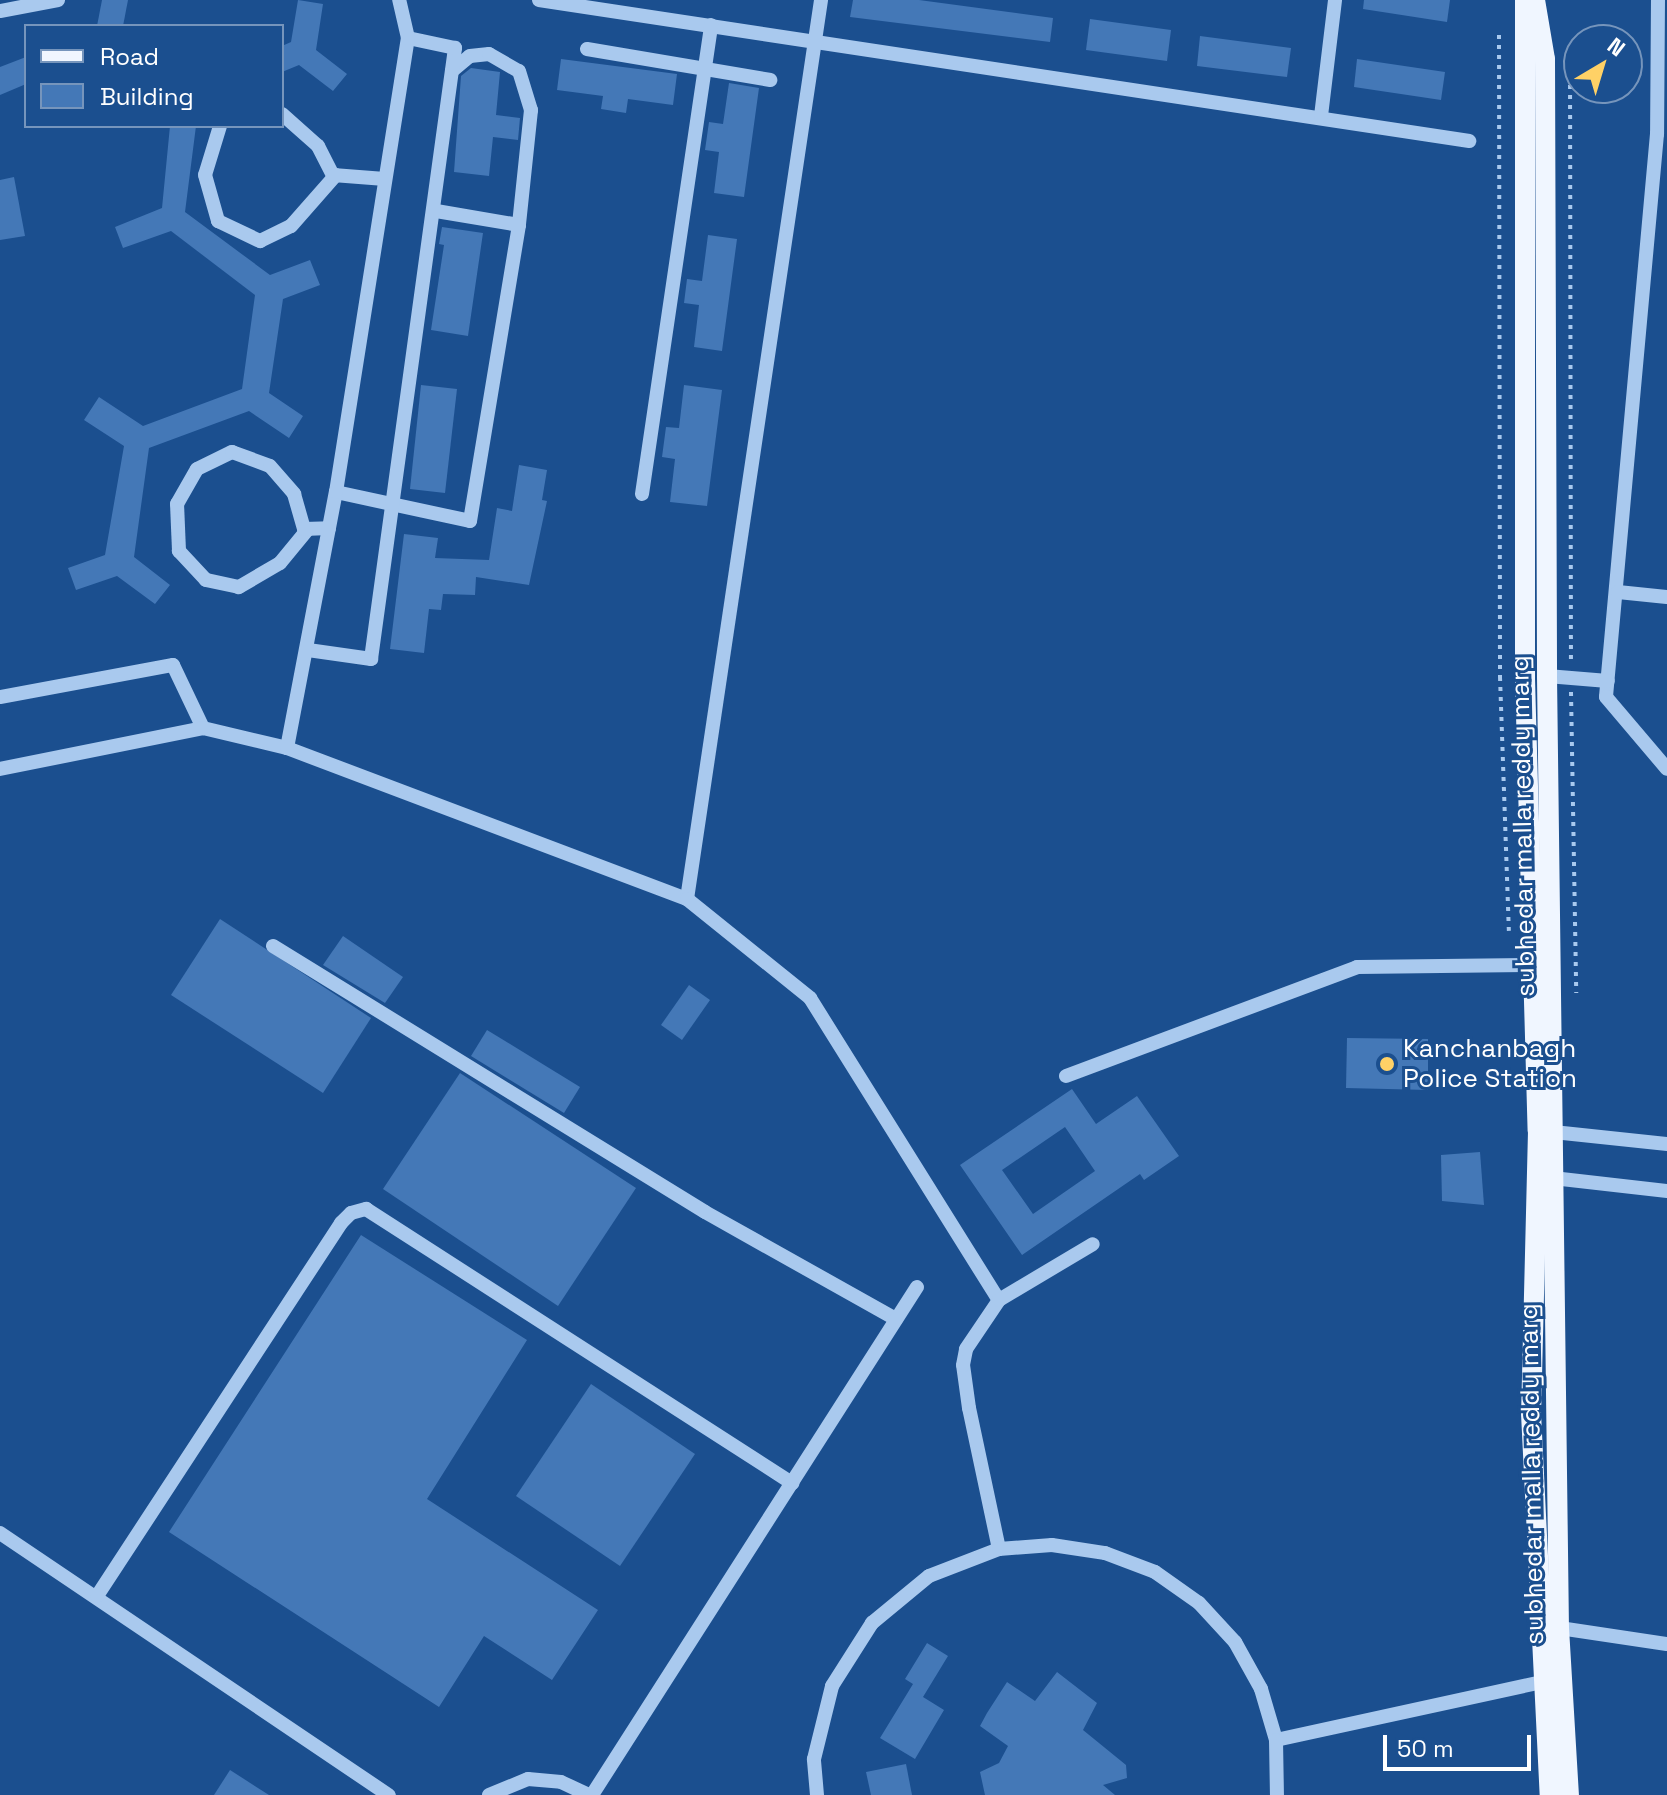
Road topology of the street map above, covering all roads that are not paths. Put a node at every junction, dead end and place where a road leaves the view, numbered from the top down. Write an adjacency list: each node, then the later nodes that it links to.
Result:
1 (58, 0): 9 (street)
2 (399, 0): 11 (street)
3 (539, 0): 10 (street)
4 (821, 0): 12 (street)
5 (1335, 0): 18 (street)
6 (1525, 0): 42 (main road, subhedar malla reddy marg)
7 (1535, 0): 33 (main road, subhedar malla reddy marg)
8 (1658, 0): 30 (street)
9 (0, 11)
10 (711, 25): 12 (street); 14 (street)
11 (408, 38): 15 (street); 22 (street)
12 (816, 39): 18 (street); 40 (street)
13 (587, 49): 14 (street)
14 (706, 70): 16 (street); 26 (street)
15 (452, 71): 23 (street); 24 (street)
16 (770, 80)
17 (284, 116): 21 (street)
18 (1321, 116): 20 (street)
19 (219, 128): 21 (street)
20 (1469, 141)
21 (336, 175): 22 (street)
22 (385, 179): 25 (street)
23 (436, 211): 24 (street); 27 (street)
24 (519, 225): 27 (street)
25 (336, 492): 27 (street); 28 (street)
26 (642, 494)
27 (392, 504): 32 (street)
28 (329, 528): 29 (street); 32 (street)
29 (308, 529): 29 (street)
30 (1618, 592): 31 (street); 34 (street)
31 (1667, 597)
32 (308, 650): 37 (street)
33 (1547, 676): 34 (street); 44 (main road, subhedar malla reddy marg)
34 (1608, 681): 39 (street)
35 (0, 697): 36 (street)
36 (203, 728): 37 (street); 38 (street)
37 (287, 748): 40 (street)
38 (0, 769)
39 (1667, 769)
40 (687, 899): 50 (street)
41 (273, 946): 51 (street)
42 (1531, 965): 43 (street); 44 (main road, subhedar malla reddy marg)
43 (1066, 1076)
44 (1546, 1131): 45 (street); 46 (main road, subhedar malla reddy marg)
45 (1667, 1144)
46 (1545, 1176): 47 (street); 56 (main road, subhedar malla reddy marg)
47 (1667, 1191)
48 (1093, 1244): 50 (street)
49 (917, 1287): 51 (street)
50 (999, 1300): 54 (street)
51 (896, 1319): 52 (street)
52 (792, 1483): 55 (street); 62 (street)
53 (0, 1533): 55 (street)
54 (999, 1549): 59 (street); 63 (street)
55 (97, 1596): 60 (street)
56 (1551, 1626): 57 (street); 58 (main road, subhedar malla reddy marg); 66 (main road, subhedar malla reddy marg)
57 (1667, 1644)
58 (1543, 1682): 59 (street); 65 (main road, subhedar malla reddy marg)
59 (1276, 1740): 64 (street)
60 (389, 1795)
61 (489, 1795): 62 (street)
62 (591, 1795)
63 (817, 1795)
64 (1277, 1795)
65 (1550, 1795)
66 (1569, 1795)

